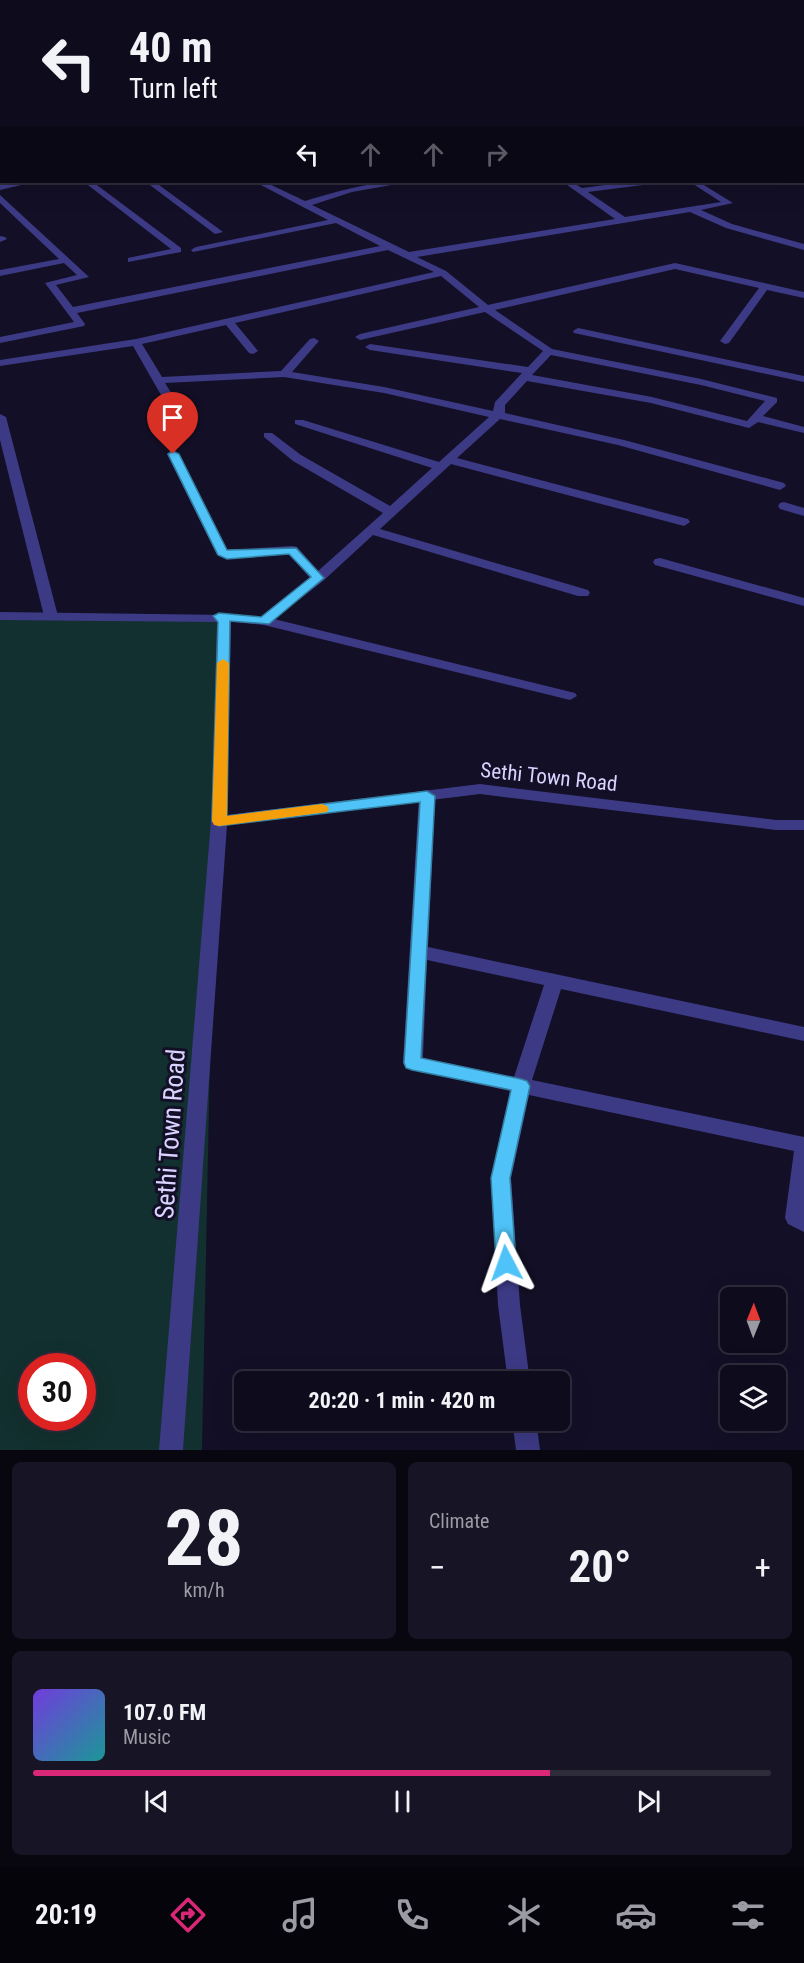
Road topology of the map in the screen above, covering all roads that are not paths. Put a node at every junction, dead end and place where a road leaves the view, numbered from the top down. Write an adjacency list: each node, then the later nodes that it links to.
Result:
1 (18, 183): 9 (street)
2 (89, 183): 22 (street)
3 (151, 183): 16 (street)
4 (262, 183): 12 (street)
5 (388, 183): 12 (street)
6 (568, 183): 10 (street)
7 (636, 183): 10 (street)
8 (696, 183): 13 (street)
9 (0, 187)
10 (580, 191): 14 (street)
11 (0, 198): 21 (street)
12 (303, 205): 15 (street)
13 (691, 209): 14 (street); 18 (street)
14 (623, 220): 20 (street)
15 (335, 221): 17 (street); 19 (street)
16 (218, 232)
17 (392, 246): 20 (street); 28 (street)
18 (804, 248)
19 (196, 250)
20 (410, 255): 24 (street)
21 (66, 260): 23 (street); 28 (street)
22 (131, 260)
23 (0, 273)
24 (443, 273): 27 (street); 29 (street)
25 (765, 286): 26 (street); 27 (street); 34 (street)
26 (804, 295)
27 (487, 309): 31 (street); 38 (street)
28 (70, 311): 32 (street)
29 (228, 321): 35 (street); 37 (street)
30 (578, 331): 42 (street)
31 (360, 337)
32 (0, 340)
33 (314, 341): 40 (street)
34 (725, 341)
35 (136, 342): 39 (street); 43 (street)
36 (370, 347): 41 (street)
37 (253, 351)
38 (549, 351): 41 (street); 47 (street)
39 (0, 363)
40 (284, 374): 43 (street); 45 (street)
41 (527, 374): 45 (street); 47 (street)
42 (804, 379)
43 (159, 380): 44 (street)
44 (171, 402)
45 (499, 414): 52 (street); 53 (street)
46 (0, 417): 64 (street)
47 (756, 418): 49 (street)
48 (300, 422): 52 (street)
49 (804, 430)
50 (268, 435): 55 (street)
51 (173, 454): 60 (street)
52 (445, 463): 55 (street); 57 (street)
53 (780, 486)
54 (784, 506): 56 (street)
55 (391, 512): 58 (street)
56 (804, 512)
57 (684, 522)
58 (371, 530): 60 (street); 61 (street)
59 (660, 562): 62 (street)
60 (318, 578): 66 (street)
61 (583, 592)
62 (804, 602)
63 (0, 616): 64 (street)
64 (51, 616): 65 (street)
65 (219, 616): 66 (street); 69 (street, Sethi Town Road)
66 (264, 621): 67 (street)
67 (570, 696)
68 (427, 796): 69 (street, Sethi Town Road); 70 (street, Sethi Town Road); 71 (street)
69 (219, 821): 79 (street, Sethi Town Road)
70 (804, 825)
71 (418, 952): 72 (street); 74 (street)
72 (554, 981): 73 (street); 74 (street)
73 (804, 1034)
74 (521, 1086): 75 (street); 77 (street)
75 (804, 1146): 76 (street)
76 (804, 1223)
77 (518, 1371)
78 (525, 1431): 80 (street)
79 (171, 1450)
80 (528, 1450)

